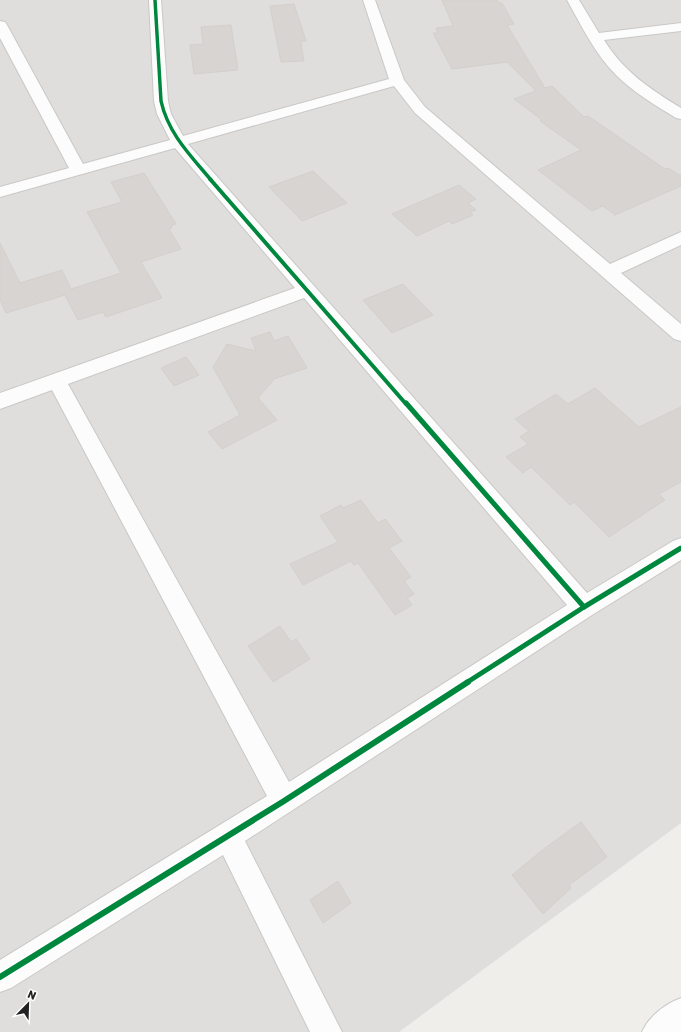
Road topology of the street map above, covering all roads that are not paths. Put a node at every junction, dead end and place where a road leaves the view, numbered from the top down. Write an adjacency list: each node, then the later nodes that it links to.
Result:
1 (155, 0): 9 (street)
2 (370, 0): 7 (street)
3 (573, 0): 6 (street)
4 (0, 25): 10 (street)
5 (681, 26): 6 (street)
6 (595, 37): 8 (street)
7 (397, 81): 9 (street); 13 (street)
8 (681, 115)
9 (179, 143): 10 (street); 14 (street)
10 (78, 170): 11 (street)
11 (0, 192)
12 (681, 238): 13 (street)
13 (607, 272): 15 (street)
14 (307, 290): 16 (street); 19 (street)
15 (681, 334)
16 (56, 380): 17 (street); 20 (street)
17 (0, 401)
18 (681, 548): 19 (street)
19 (584, 607): 20 (street)
20 (284, 801): 21 (street)
21 (228, 836): 22 (street); 24 (street)
22 (0, 977)
23 (681, 1013): 25 (street)
24 (326, 1032)
25 (658, 1032)

